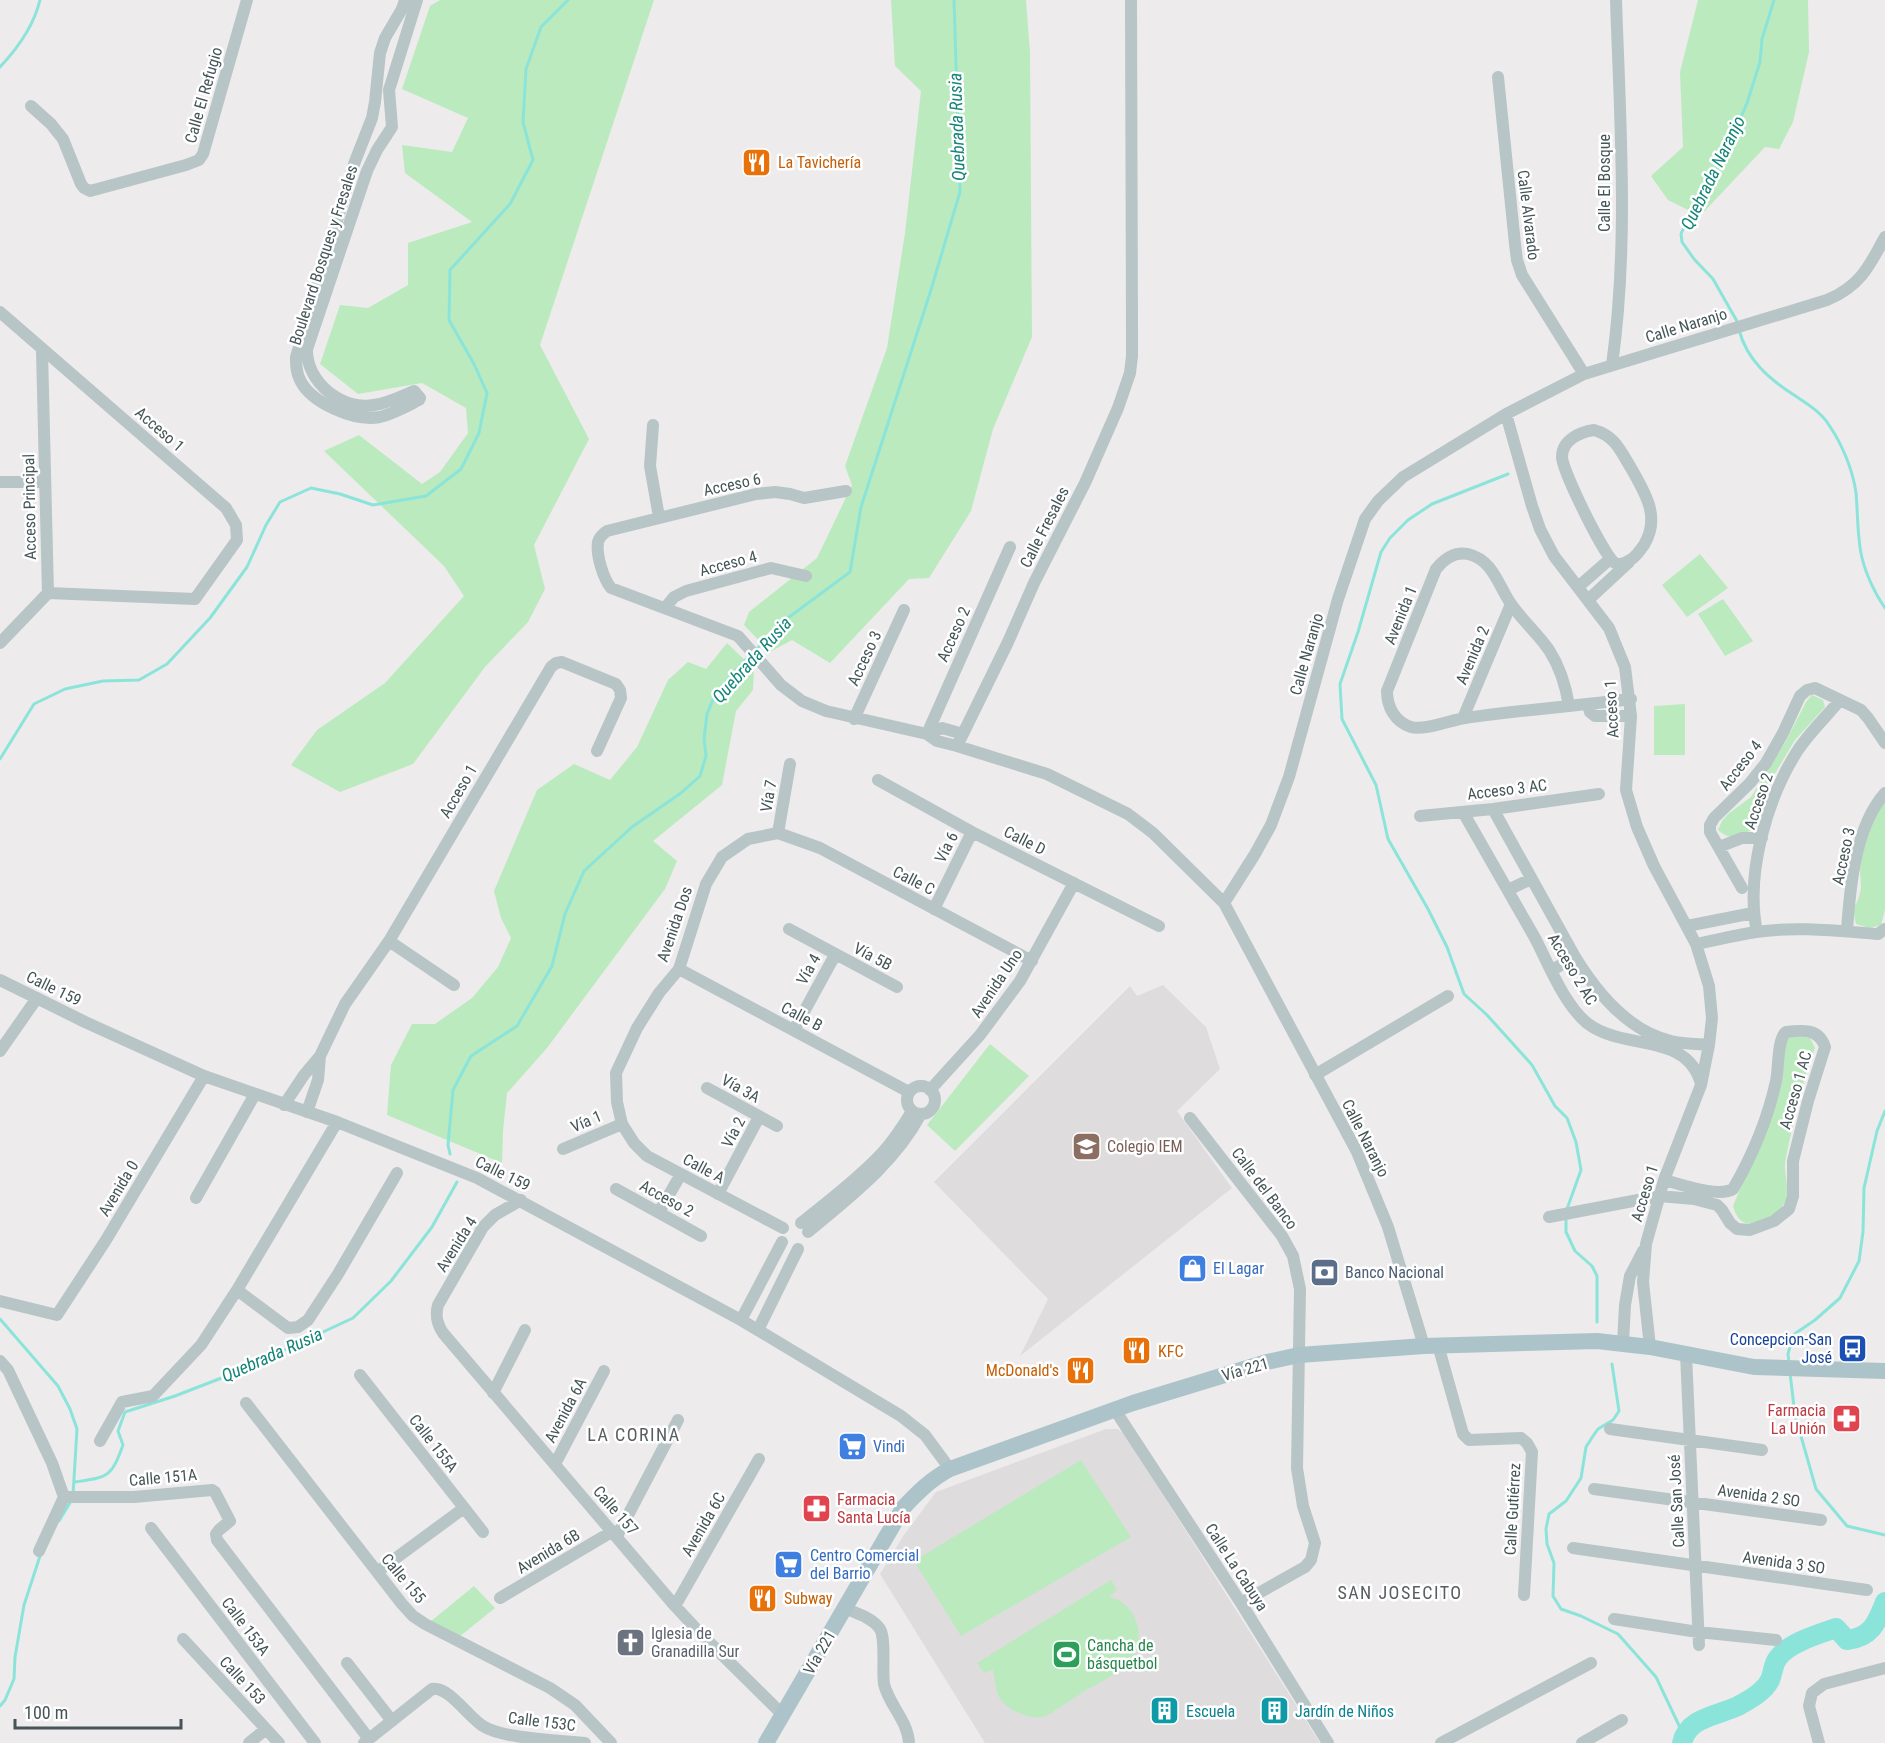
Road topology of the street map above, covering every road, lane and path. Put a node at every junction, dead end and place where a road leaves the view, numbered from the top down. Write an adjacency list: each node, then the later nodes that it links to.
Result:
1 (248, 0): 7 (street, Calle El Refugio)
2 (405, 0): 3 (street, Boulevard Bosques y Fresales)
3 (417, 0)
4 (1131, 0): 38 (street, Calle Fresales)
5 (1616, 0): 11 (street, Calle El Bosque)
6 (1498, 77): 12 (street, Calle Alvarado)
7 (31, 106)
8 (1885, 237): 11 (street, Calle Naranjo)
9 (0, 312): 10 (street)
10 (42, 351): 16 (street, Acceso Principal); 24 (street, Acceso 1)
11 (1612, 365): 12 (street, Calle Naranjo)
12 (1584, 374): 13 (street, Calle Naranjo)
13 (1506, 414): 23 (street, Acceso 1); 57 (street, Calle Naranjo)
14 (653, 425): 18 (street)
15 (0, 482): 16 (street)
16 (45, 482): 24 (street, Acceso Principal)
17 (846, 491): 18 (street, Acceso 6)
18 (659, 517): 27 (street)
19 (1010, 547): 37 (street, Acceso 2)
20 (1610, 559): 21 (street); 21 (street); 23 (street)
21 (1632, 560): 25 (street)
22 (806, 576): 27 (street, Acceso 4)
23 (1578, 587): 25 (street, Acceso 1)
24 (48, 593): 29 (street)
25 (1588, 600): 30 (street, Acceso 1)
26 (1511, 604): 33 (street, Avenida 1); 36 (street, Avenida 2); 36 (street, Avenida 1)
27 (665, 609): 35 (street)
28 (903, 610): 35 (street, Acceso 3)
29 (0, 643)
30 (1631, 699): 32 (street, Avenida 1); 34 (street, Acceso 1)
31 (1840, 700): 39 (street); 51 (street, Acceso 2); 52 (street, Acceso 4)
32 (1588, 705): 33 (street, Avenida 1); 34 (street, Avenida 1)
33 (1569, 706): 36 (street, Avenida 1)
34 (1631, 716): 61 (street, Acceso 1)
35 (854, 718): 37 (street)
36 (1463, 718)
37 (927, 734): 38 (street); 40 (street)
38 (963, 734): 40 (street, Calle Fresales)
39 (1885, 743)
40 (957, 746): 57 (street)
41 (597, 751): 66 (street, Acceso 1)
42 (790, 764): 50 (street, Vía 7)
43 (878, 780): 49 (street, Calle D)
44 (1885, 793): 64 (street, Acceso 3)
45 (1599, 794): 46 (street, Acceso 3 AC)
46 (1493, 809): 47 (street, Acceso 3 AC); 53 (street, Acceso 2 AC)
47 (1463, 812): 48 (street, Acceso 3 AC); 56 (street, Acceso 2 AC)
48 (1420, 816)
49 (972, 832): 54 (street, Calle D); 58 (street, Vía 6)
50 (778, 833): 58 (street, Calle C); 71 (street, Avenida Dos)
51 (1762, 838): 52 (street); 59 (street, Acceso 2)
52 (1719, 847): 55 (street, Acceso 4)
53 (1531, 879): 56 (street); 69 (street, Acceso 2 AC)
54 (1074, 884): 60 (street, Calle D); 70 (street, Avenida Uno)
55 (1742, 888)
56 (1508, 890): 72 (street, Acceso 2 AC)
57 (1224, 903): 85 (street, Calle Naranjo)
58 (934, 909): 70 (street, Calle C)
59 (1753, 914): 61 (street); 65 (street, Acceso 2)
60 (1159, 926)
61 (1687, 926): 67 (street, Acceso 1)
62 (1885, 928): 64 (street)
63 (789, 929): 68 (street, Vía 5B)
64 (1847, 930): 65 (street)
65 (1757, 932): 67 (street)
66 (389, 941): 74 (street); 83 (street, Acceso 1)
67 (1696, 944): 81 (street, Acceso 1)
68 (835, 955): 75 (street, Vía 5B); 79 (street, Vía 4)
69 (1575, 957): 72 (street); 78 (street, Acceso 2 AC)
70 (1032, 961): 88 (street, Avenida Uno)
71 (679, 969): 79 (street, Calle B); 97 (street, Avenida Dos)
72 (1552, 969): 80 (street, Acceso 2 AC)
73 (0, 980): 77 (street, Calle 159)
74 (454, 985)
75 (897, 987)
76 (1448, 996): 85 (street)
77 (37, 998): 82 (street); 84 (street, Calle 159)
78 (1638, 1029): 80 (street); 81 (street, Acceso 2 AC)
79 (794, 1030): 89 (street, Calle B)
80 (1633, 1042): 86 (street, Acceso 2 AC)
81 (1709, 1045): 86 (street, Acceso 1)
82 (0, 1051)
83 (320, 1056): 91 (street, Acceso 1); 92 (street, Acceso 1)
84 (204, 1076): 90 (street, Calle 159); 117 (street, Avenida 0)
85 (1316, 1076): 123 (street, Calle Naranjo)
86 (1701, 1085): 102 (street, Acceso 1)
87 (707, 1088): 94 (street, Vía 3A)
88 (930, 1090): 89 (street); 93 (street)
89 (909, 1092): 93 (street)
90 (255, 1095): 91 (street, Calle 159); 106 (street)
91 (284, 1105): 92 (street, Calle 159)
92 (307, 1112): 96 (street, Calle 159)
93 (916, 1112): 111 (street)
94 (759, 1117): 98 (street, Vía 3A); 104 (street, Vía 2)
95 (1190, 1118): 126 (street, Calle del Banco)
96 (337, 1122): 107 (street, Calle 159); 116 (street)
97 (622, 1124): 99 (street, Vía 1); 101 (street, Calle A)
98 (777, 1126)
99 (563, 1149)
100 (397, 1173): 116 (street)
101 (681, 1174): 104 (street, Calle A); 108 (street)
102 (1664, 1180): 105 (street, Acceso 1); 105 (street, Acceso 1 AC)
103 (616, 1189): 108 (street, Acceso 2)
104 (718, 1194): 110 (street, Calle A)
105 (1659, 1196): 109 (street); 114 (street, Acceso 1)
106 (196, 1198)
107 (521, 1200): 118 (street, Avenida 4); 119 (street, Calle 159)
108 (659, 1212): 112 (street, Acceso 2)
109 (1549, 1217)
110 (783, 1228): 111 (street); 113 (street)
111 (804, 1228): 115 (street)
112 (701, 1236)
113 (782, 1242): 115 (street); 119 (street)
114 (1646, 1244): 122 (street, Acceso 1); 124 (street, Acceso 1)
115 (798, 1249): 121 (street)
116 (237, 1290): 137 (street)
117 (0, 1301)
118 (436, 1318): 131 (street, Calle 157)
119 (741, 1320): 121 (street, Calle 159)
120 (525, 1330): 131 (street)
121 (758, 1330): 141 (street, Calle 159)
122 (1623, 1343): 123 (main road, Vía 221); 124 (main road, Vía 221)
123 (1431, 1346): 126 (main road, Vía 221); 155 (street, Calle Gutiérrez)
124 (1650, 1347): 125 (main road, Vía 221)
125 (1686, 1354): 129 (main road, Vía 221); 136 (street, Calle San José)
126 (1299, 1355): 133 (main road, Vía 221); 157 (street, Calle del Banco)
127 (0, 1361): 143 (street)
128 (604, 1371): 140 (street, Avenida 6A)
129 (1885, 1371)
130 (360, 1375): 145 (street, Calle 155A)
131 (493, 1393): 140 (street, Calle 157)
132 (246, 1403): 153 (street, Calle 155)
133 (1116, 1410): 141 (main road, Vía 221); 157 (street, Calle La Cabuya)
134 (678, 1420): 149 (street)
135 (1610, 1429): 136 (street)
136 (1690, 1440): 138 (street); 144 (street, Calle San José)
137 (100, 1442)
138 (1762, 1450)
139 (759, 1459): 158 (street, Avenida 6C)
140 (555, 1464): 149 (street, Calle 157)
141 (950, 1469): 159 (main road, Vía 221)
142 (1594, 1489): 144 (street, Avenida 2 SO)
143 (64, 1497): 151 (street); 172 (street, Calle 151A)
144 (1693, 1502): 146 (street, Avenida 2 SO); 152 (street, Calle San José)
145 (464, 1508): 148 (street, Calle 155A); 153 (street)
146 (1821, 1520)
147 (151, 1528): 175 (street, Calle 153A)
148 (483, 1532)
149 (615, 1533): 156 (street, Avenida 6B); 158 (street, Calle 157)
150 (1573, 1548): 152 (street, Avenida 3 SO)
151 (39, 1551)
152 (1696, 1566): 154 (street, Avenida 3 SO); 161 (street, Calle San José)
153 (378, 1572): 177 (street, Calle 155)
154 (1867, 1590)
155 (1524, 1595)
156 (501, 1598)
157 (1241, 1604): 180 (street, Calle La Cabuya)
158 (675, 1606): 168 (street, Calle 157)
159 (844, 1608): 168 (main road, Vía 221); 179 (street)
160 (1614, 1619): 161 (street)
161 (1698, 1632): 163 (street); 164 (street, Calle San José)
162 (183, 1639): 171 (street, Calle 153)
163 (1776, 1640)
164 (1699, 1646)
165 (347, 1663): 170 (street)
166 (1592, 1663): 181 (street)
167 (1885, 1668): 183 (street)
168 (783, 1714): 178 (main road, Vía 221)
169 (1622, 1720): 182 (street)
170 (392, 1721): 172 (street); 176 (street, Calle 153C)
171 (266, 1729): 173 (street); 174 (street, Calle 153)
172 (366, 1741)
173 (249, 1743)
174 (279, 1743)
175 (315, 1743)
176 (585, 1743)
177 (611, 1743)
178 (766, 1743)
179 (909, 1743)
180 (1328, 1743)
181 (1441, 1743)
182 (1582, 1743)
183 (1819, 1743)

